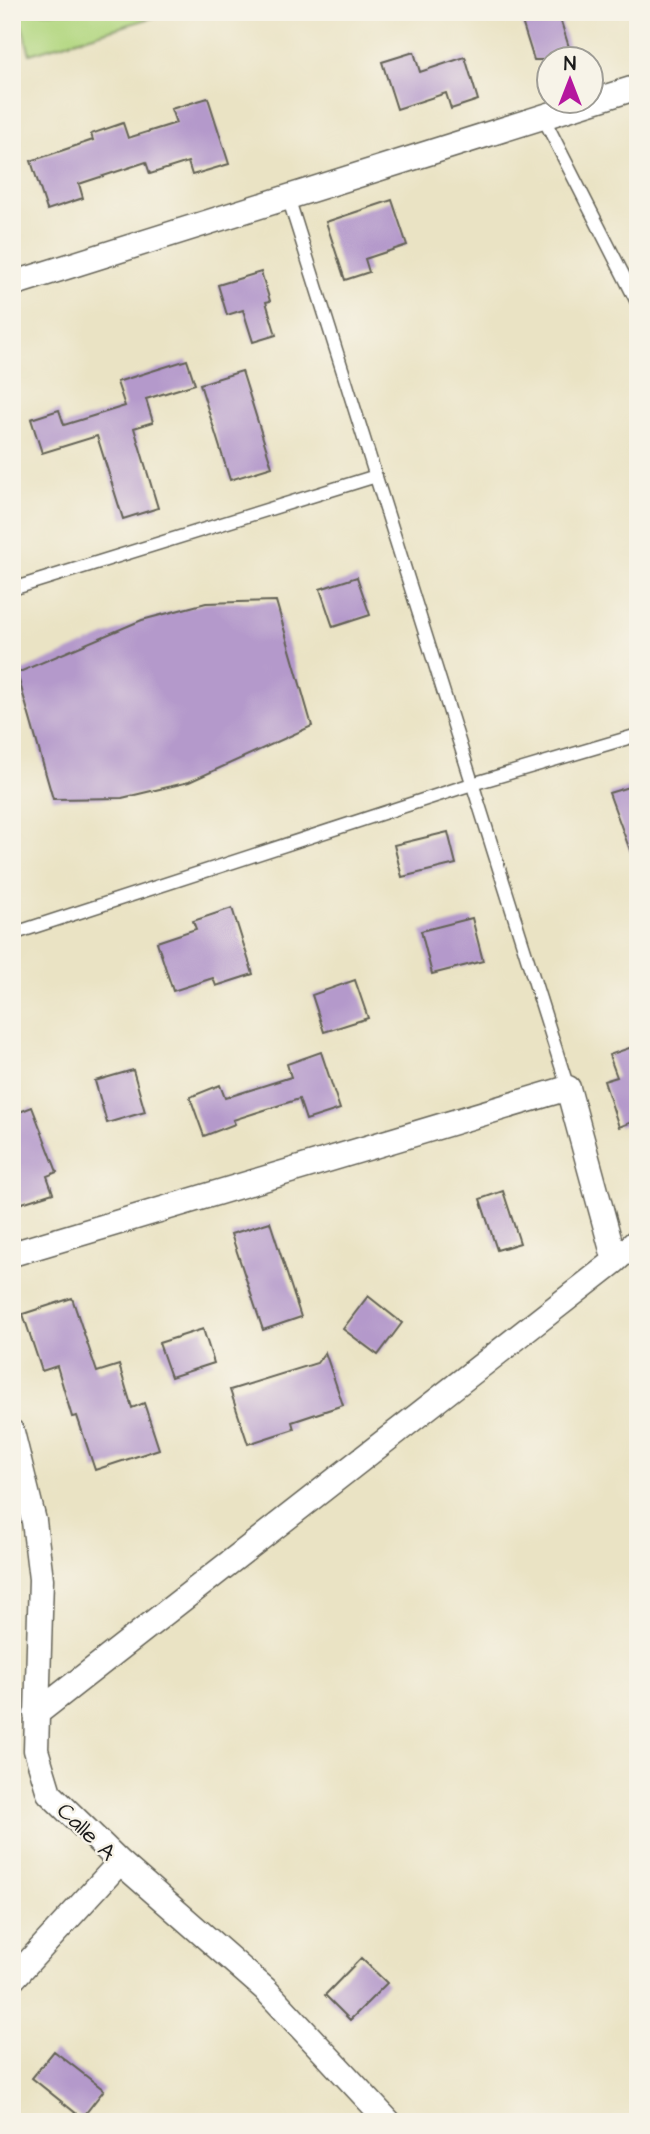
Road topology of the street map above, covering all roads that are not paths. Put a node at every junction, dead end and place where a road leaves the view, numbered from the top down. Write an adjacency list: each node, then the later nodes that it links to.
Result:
1 (638, 87): 2 (street)
2 (543, 117): 3 (street); 5 (lane)
3 (288, 197): 4 (street); 6 (lane)
4 (12, 284)
5 (638, 304)
6 (376, 476): 7 (lane); 9 (lane)
7 (12, 589)
8 (638, 735): 9 (lane)
9 (472, 784): 10 (lane); 11 (lane)
10 (12, 934)
11 (568, 1088): 13 (street); 14 (street)
12 (638, 1240): 14 (street)
13 (12, 1254)
14 (615, 1261): 16 (street)
15 (12, 1432): 16 (street, Calle A)
16 (37, 1714): 17 (street, Calle A)
17 (120, 1862): 18 (street); 19 (street, Calle A)
18 (12, 1980)
19 (389, 2122)

